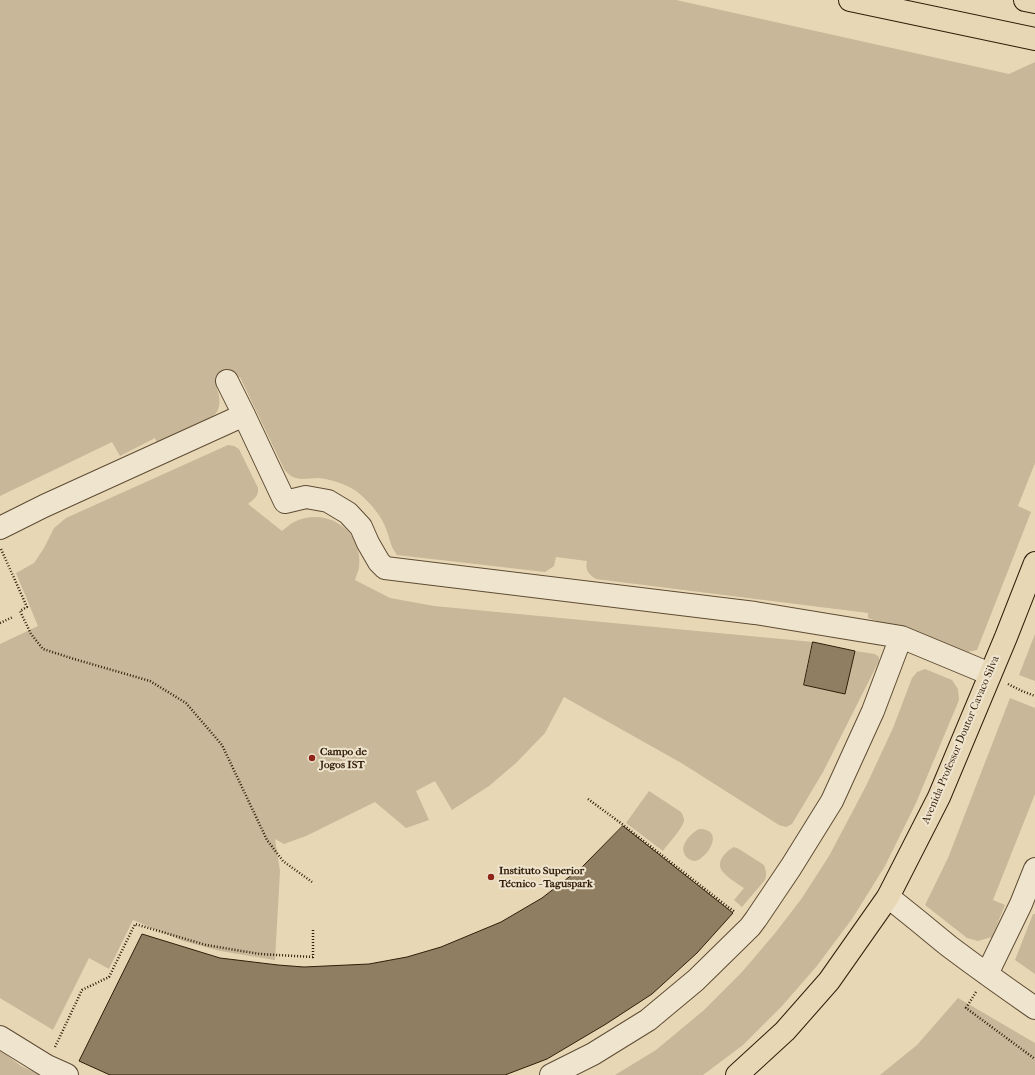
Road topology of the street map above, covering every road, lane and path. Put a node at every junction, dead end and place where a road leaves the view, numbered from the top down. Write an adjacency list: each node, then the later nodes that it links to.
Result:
1 (850, 0): 4 (main road)
2 (1025, 0): 3 (main road)
3 (1035, 2)
4 (1035, 39)
5 (227, 382): 6 (street)
6 (244, 415): 7 (street); 12 (street)
7 (0, 528)
8 (0, 547): 17 (path)
9 (1035, 563): 13 (main road, Avenida Professor Doutor Cavaco Silva)
10 (13, 617): 11 (path)
11 (0, 623)
12 (901, 637): 13 (street); 27 (street)
13 (999, 679): 14 (path); 18 (main road, Avenida Professor Doutor Cavaco Silva)
14 (1035, 696)
15 (588, 799): 19 (path)
16 (1035, 869): 21 (street)
17 (312, 882)
18 (888, 897): 21 (street); 28 (main road, Avenida Professor Doutor Cavaco Silva)
19 (728, 906)
20 (313, 928): 25 (path)
21 (987, 974): 22 (street); 24 (path)
22 (1035, 1008)
23 (0, 1037): 25 (street)
24 (1035, 1059)
25 (47, 1066): 26 (street)
26 (67, 1075)
27 (551, 1075)
28 (737, 1075)

